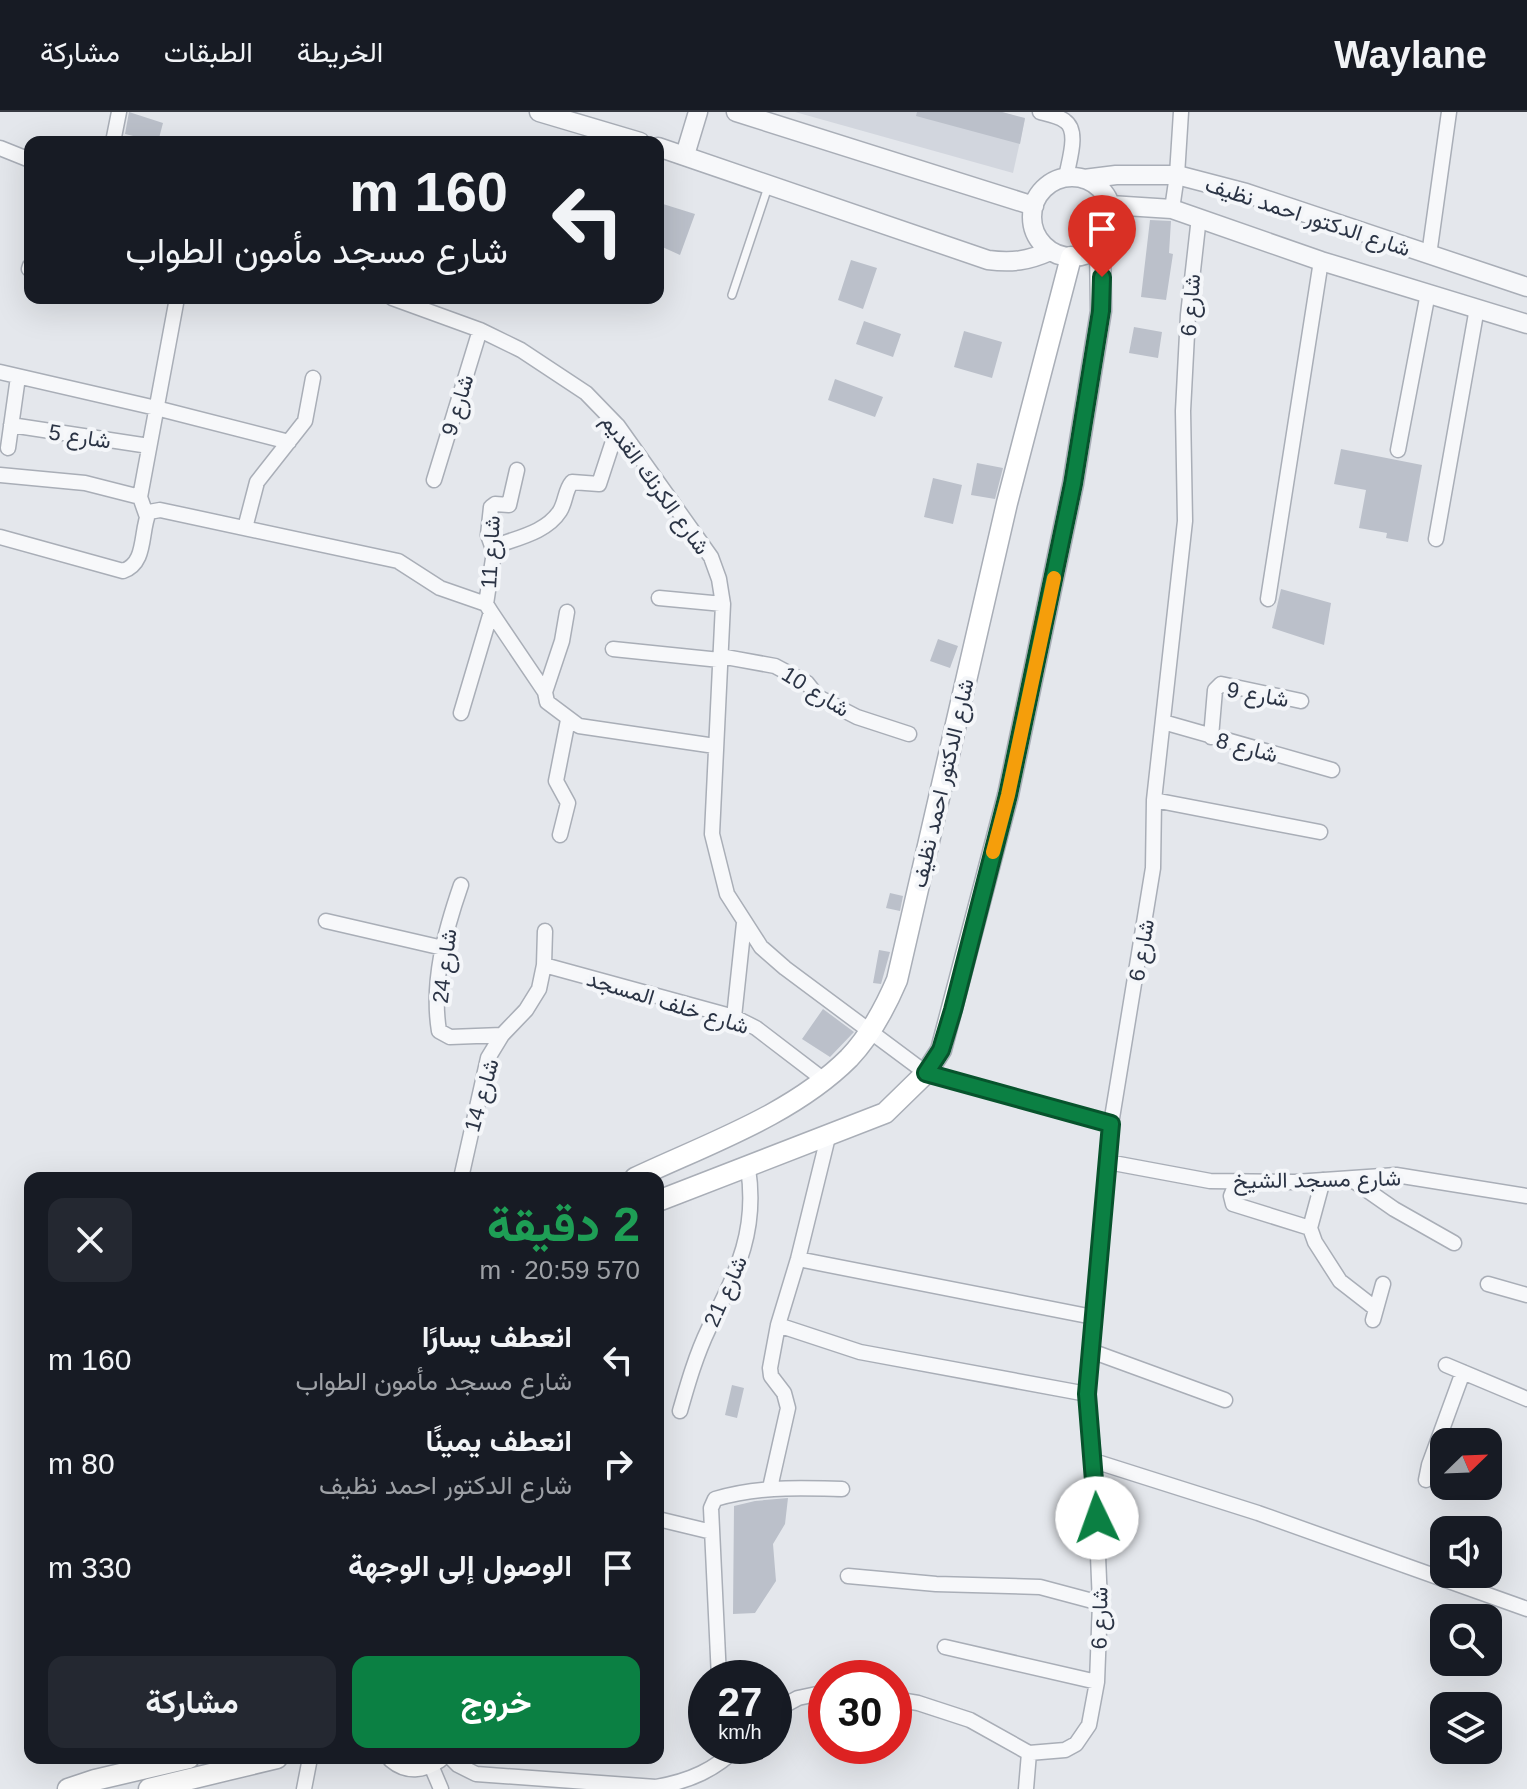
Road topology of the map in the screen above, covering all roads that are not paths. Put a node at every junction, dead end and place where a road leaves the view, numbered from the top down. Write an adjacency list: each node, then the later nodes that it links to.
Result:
1 (119, 112): 8 (street)
2 (539, 112): 9 (street)
3 (698, 112): 12 (street)
4 (736, 112): 18 (street)
5 (1040, 112): 15 (street)
6 (1181, 112): 14 (street)
7 (1449, 112): 23 (street)
8 (114, 136)
9 (608, 136)
10 (0, 148): 13 (street)
11 (664, 149): 12 (street)
12 (685, 155): 16 (street)
13 (24, 158)
14 (1177, 175): 15 (street, شارع الدكتور احمد نظيف); 19 (street); 23 (street, شارع الدكتور احمد نظيف)
15 (1075, 178): 17 (street); 18 (street)
16 (769, 185): 22 (street); 28 (lane)
17 (1110, 205): 19 (street, شارع الدكتور احمد نظيف); 21 (street)
18 (1034, 206): 22 (street)
19 (1172, 209): 20 (street, شارع الدكتور احمد نظيف)
20 (1199, 217): 25 (street, شارع الدكتور احمد نظيف); 64 (street, شارع 6)
21 (1100, 245): 24 (street); 81 (main road)
22 (1050, 251): 24 (street)
23 (1429, 255): 26 (street, شارع الدكتور احمد نظيف)
24 (1071, 257): 79 (main road, شارع الدكتور احمد نظيف)
25 (1321, 261): 27 (street, شارع الدكتور احمد نظيف); 54 (street)
26 (1527, 286)
27 (1428, 293): 31 (street, شارع الدكتور احمد نظيف); 43 (street)
28 (732, 295)
29 (176, 304): 37 (street)
30 (408, 304): 33 (street, شارع الكرنك القديم)
31 (1477, 308): 32 (street, شارع الدكتور احمد نظيف); 51 (street)
32 (1527, 324)
33 (480, 330): 39 (street, شارع الكرنك القديم); 46 (street, شارع 9)
34 (0, 372): 35 (street)
35 (18, 377): 37 (street); 38 (street)
36 (313, 378): 40 (street)
37 (156, 408): 40 (street); 41 (street)
38 (8, 419): 41 (street, شارع 5); 42 (street)
39 (618, 426): 52 (street); 55 (street, شارع الكرنك القديم)
40 (289, 442): 49 (street)
41 (149, 446): 47 (street)
42 (8, 448)
43 (1398, 450)
44 (517, 470): 52 (street, شارع 11)
45 (0, 475): 47 (street)
46 (434, 480)
47 (140, 497): 48 (street)
48 (147, 517): 49 (street); 50 (street)
49 (245, 528): 56 (street)
50 (0, 537)
51 (1436, 539)
52 (493, 547): 56 (street, شارع 11)
53 (659, 598): 55 (street)
54 (1268, 599)
55 (723, 604): 59 (street, شارع الكرنك القديم)
56 (488, 608): 60 (street); 62 (street, شارع 11)
57 (567, 612): 60 (street)
58 (613, 649): 59 (street, شارع 10)
59 (720, 658): 65 (street, شارع 10); 67 (street, شارع الكرنك القديم)
60 (545, 692): 63 (street)
61 (1301, 701): 66 (street, شارع 9)
62 (461, 713)
63 (568, 720): 67 (street); 71 (street)
64 (1163, 722): 66 (street, شارع 8); 69 (street, شارع 6)
65 (909, 734)
66 (1211, 737): 68 (street, شارع 8)
67 (715, 746): 74 (street, شارع الكرنك القديم)
68 (1332, 770)
69 (1154, 800): 70 (street); 83 (street, شارع 6)
70 (1320, 832)
71 (560, 835)
72 (461, 885): 76 (street, شارع 24)
73 (326, 921): 76 (street)
74 (744, 923): 78 (street); 79 (street, شارع الكرنك القديم)
75 (545, 931): 77 (street, شارع 14)
76 (443, 948): 80 (street, شارع 24)
77 (544, 965): 78 (street, شارع خلف المسجد); 80 (street, شارع 14)
78 (734, 1017): 82 (street, شارع خلف المسجد)
79 (871, 1031): 81 (street, شارع الكرنك القديم); 82 (main road, شارع الدكتور احمد نظيف)
80 (502, 1035): 87 (street, شارع 14)
81 (926, 1073): 83 (street); 84 (main road)
82 (824, 1080): 88 (main road, شارع الدكتور احمد نظيف)
83 (1111, 1124): 85 (street, شارع 6)
84 (828, 1137): 86 (main road); 96 (street)
85 (1108, 1162): 91 (street, شارع مسجد الشيخ); 100 (street, شارع 6)
86 (748, 1168): 93 (main road); 108 (street, شارع 21)
87 (462, 1172)
88 (648, 1172)
89 (1351, 1179): 90 (street, شارع مسجد الشيخ); 92 (street, شارع مسجد الشيخ); 95 (street)
90 (1323, 1180): 91 (street, شارع مسجد الشيخ); 94 (street)
91 (1237, 1181): 94 (street)
92 (1527, 1196)
93 (664, 1199)
94 (1310, 1228): 97 (street)
95 (1454, 1243)
96 (798, 1259): 100 (street); 101 (street)
97 (1383, 1284)
98 (1488, 1284): 99 (street)
99 (1527, 1295)
100 (1093, 1317): 102 (street, شارع 6)
101 (778, 1325): 105 (street); 111 (street)
102 (1091, 1351): 105 (street, شارع 6); 107 (street)
103 (1446, 1365): 104 (street)
104 (1463, 1372): 106 (street); 110 (street)
105 (1087, 1394): 109 (street, شارع 6)
106 (1527, 1399)
107 (1225, 1400)
108 (680, 1411)
109 (1094, 1461): 116 (street, شارع 6); 117 (street)
110 (1426, 1480)
111 (770, 1488): 112 (street); 114 (street)
112 (842, 1489)
113 (664, 1520): 114 (street)
114 (712, 1532): 119 (street)
115 (848, 1576): 116 (street)
116 (1100, 1603): 120 (street, شارع 6)
117 (1527, 1609)
118 (945, 1647): 120 (street)
119 (718, 1660)
120 (1097, 1682): 122 (street, شارع 6)
121 (912, 1702): 122 (street)
122 (1029, 1753): 134 (street)
123 (163, 1764): 130 (main road)
124 (252, 1764): 131 (main road)
125 (309, 1764): 132 (street)
126 (435, 1764): 133 (street)
127 (457, 1764): 129 (street)
128 (713, 1764): 129 (street)
129 (631, 1787)
130 (68, 1789)
131 (149, 1789)
132 (304, 1789)
133 (441, 1789)
134 (1026, 1789)

